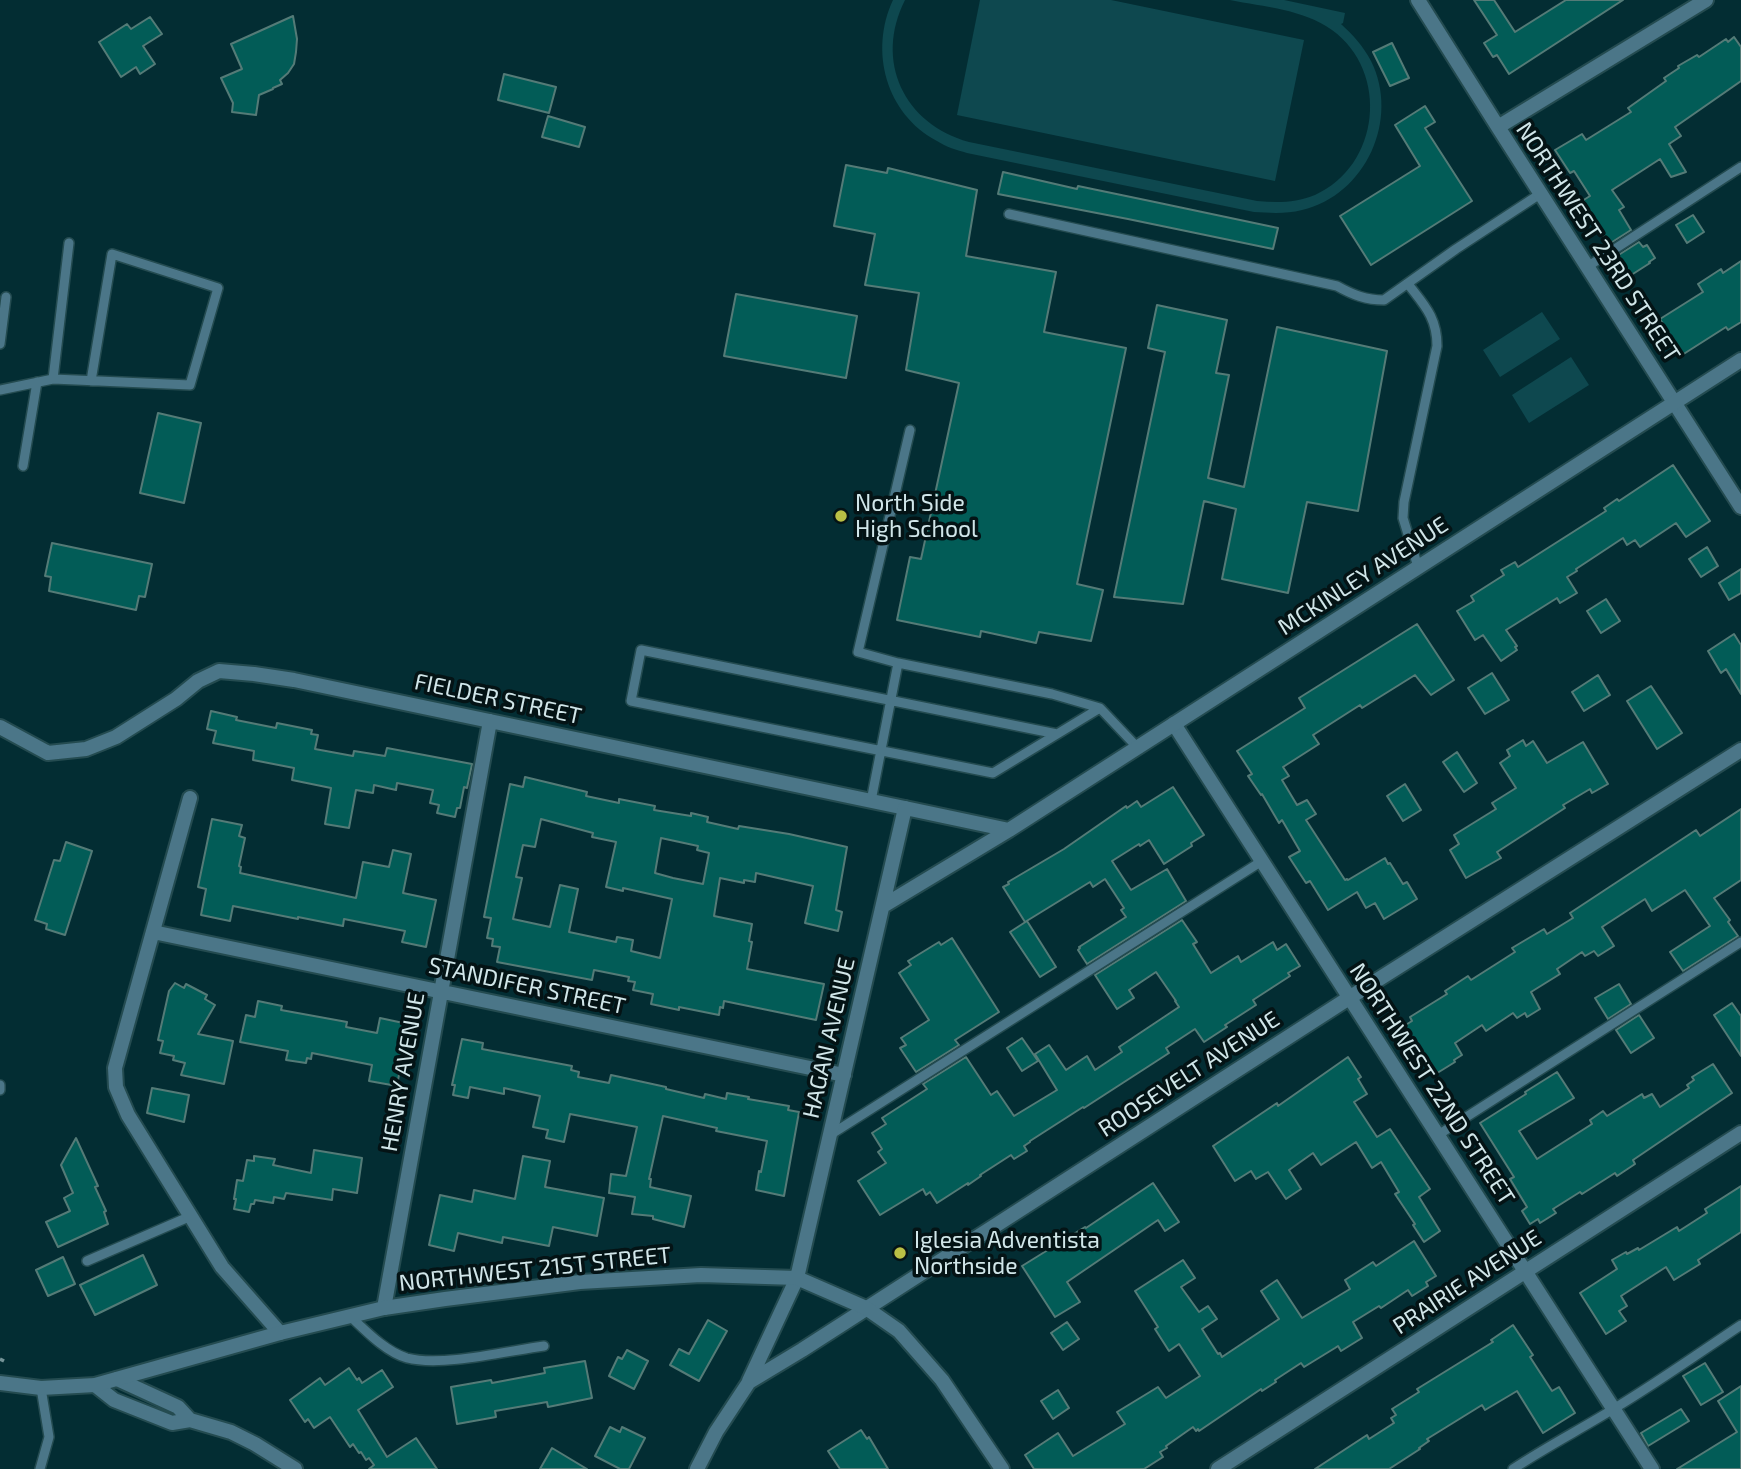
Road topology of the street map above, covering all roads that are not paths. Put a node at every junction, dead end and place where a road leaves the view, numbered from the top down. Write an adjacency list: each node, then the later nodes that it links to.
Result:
1 (1418, 0): 3 (street, NORTHWEST 23RD STREET)
2 (1706, 0): 3 (street)
3 (1498, 127): 5 (street, NORTHWEST 23RD STREET)
4 (1741, 167): 8 (lane)
5 (1540, 194): 8 (street, NORTHWEST 23RD STREET); 9 (lane)
6 (1009, 214): 9 (lane)
7 (69, 243): 13 (lane)
8 (1587, 267): 17 (street, NORTHWEST 23RD STREET)
9 (1408, 284): 21 (lane)
10 (6, 297): 11 (lane)
11 (0, 344)
12 (1741, 360): 17 (street, MCKINLEY AVENUE)
13 (53, 379): 14 (lane); 15 (lane)
14 (90, 381): 14 (lane)
15 (37, 382): 16 (lane); 19 (lane)
16 (0, 390)
17 (1674, 403): 20 (street, NORTHWEST 23RD STREET); 21 (street, MCKINLEY AVENUE)
18 (910, 430): 22 (lane)
19 (23, 466)
20 (1741, 507)
21 (1418, 567): 26 (street, MCKINLEY AVENUE)
22 (898, 663): 23 (lane); 24 (lane)
23 (891, 701): 28 (lane); 31 (lane); 31 (lane)
24 (1100, 708): 28 (lane); 29 (lane)
25 (490, 721): 27 (street, FIELDER STREET); 33 (street, FIELDER STREET); 40 (street, HENRY AVENUE)
26 (1174, 724): 29 (street, MCKINLEY AVENUE); 36 (street, NORTHWEST 22ND STREET)
27 (0, 727)
28 (1057, 734): 31 (lane)
29 (1138, 747): 35 (street, MCKINLEY AVENUE)
30 (1741, 750): 41 (street, ROOSEVELT AVENUE)
31 (881, 751): 33 (lane)
32 (190, 797): 38 (street)
33 (871, 801): 34 (street, FIELDER STREET)
34 (905, 808): 35 (street, FIELDER STREET); 37 (street, HAGAN AVENUE)
35 (1009, 830): 37 (street, MCKINLEY AVENUE)
36 (1262, 861): 41 (street, NORTHWEST 22ND STREET); 46 (lane)
37 (883, 906): 42 (street, HAGAN AVENUE)
38 (153, 932): 40 (street, STANDIFER STREET); 48 (street)
39 (1741, 942): 47 (lane)
40 (441, 991): 42 (street, STANDIFER STREET); 52 (street, HENRY AVENUE)
41 (1349, 998): 47 (street, NORTHWEST 22ND STREET); 53 (street, ROOSEVELT AVENUE)
42 (844, 1075): 46 (street, HAGAN AVENUE)
43 (0, 1084): 44 (lane)
44 (0, 1090)
45 (1741, 1133): 50 (street, PRAIRIE AVENUE)
46 (830, 1135): 51 (street, HAGAN AVENUE)
47 (1438, 1135): 50 (street, NORTHWEST 22ND STREET)
48 (191, 1216): 49 (lane); 56 (street)
49 (87, 1261)
50 (1525, 1272): 63 (street, NORTHWEST 22ND STREET); 69 (street, PRAIRIE AVENUE)
51 (797, 1278): 52 (street, NORTHWEST 21ST STREET); 53 (street, NORTHWEST 21ST STREET); 59 (street, HAGAN AVENUE)
52 (384, 1308): 54 (street, NORTHWEST 21ST STREET)
53 (866, 1308): 59 (street, ROOSEVELT AVENUE); 68 (street, NORTHWEST 21ST STREET)
54 (350, 1316): 56 (street, NORTHWEST 21ST STREET); 57 (lane)
55 (1741, 1325): 63 (lane)
56 (280, 1333): 58 (street, NORTHWEST 21ST STREET)
57 (544, 1346)
58 (117, 1379): 61 (street, NORTHWEST 21ST STREET); 64 (street)
59 (749, 1381): 67 (street, ROOSEVELT AVENUE)
60 (1, 1382): 62 (street, NORTHWEST 21ST STREET)
61 (95, 1385): 62 (street, NORTHWEST 21ST STREET); 64 (street)
62 (41, 1388): 65 (lane)
63 (1614, 1409): 70 (lane); 71 (street, NORTHWEST 22ND STREET)
64 (190, 1420): 66 (street)
65 (40, 1469)
66 (295, 1469)
67 (697, 1469)
68 (1002, 1469)
69 (1218, 1469)
70 (1513, 1469)
71 (1652, 1469)

